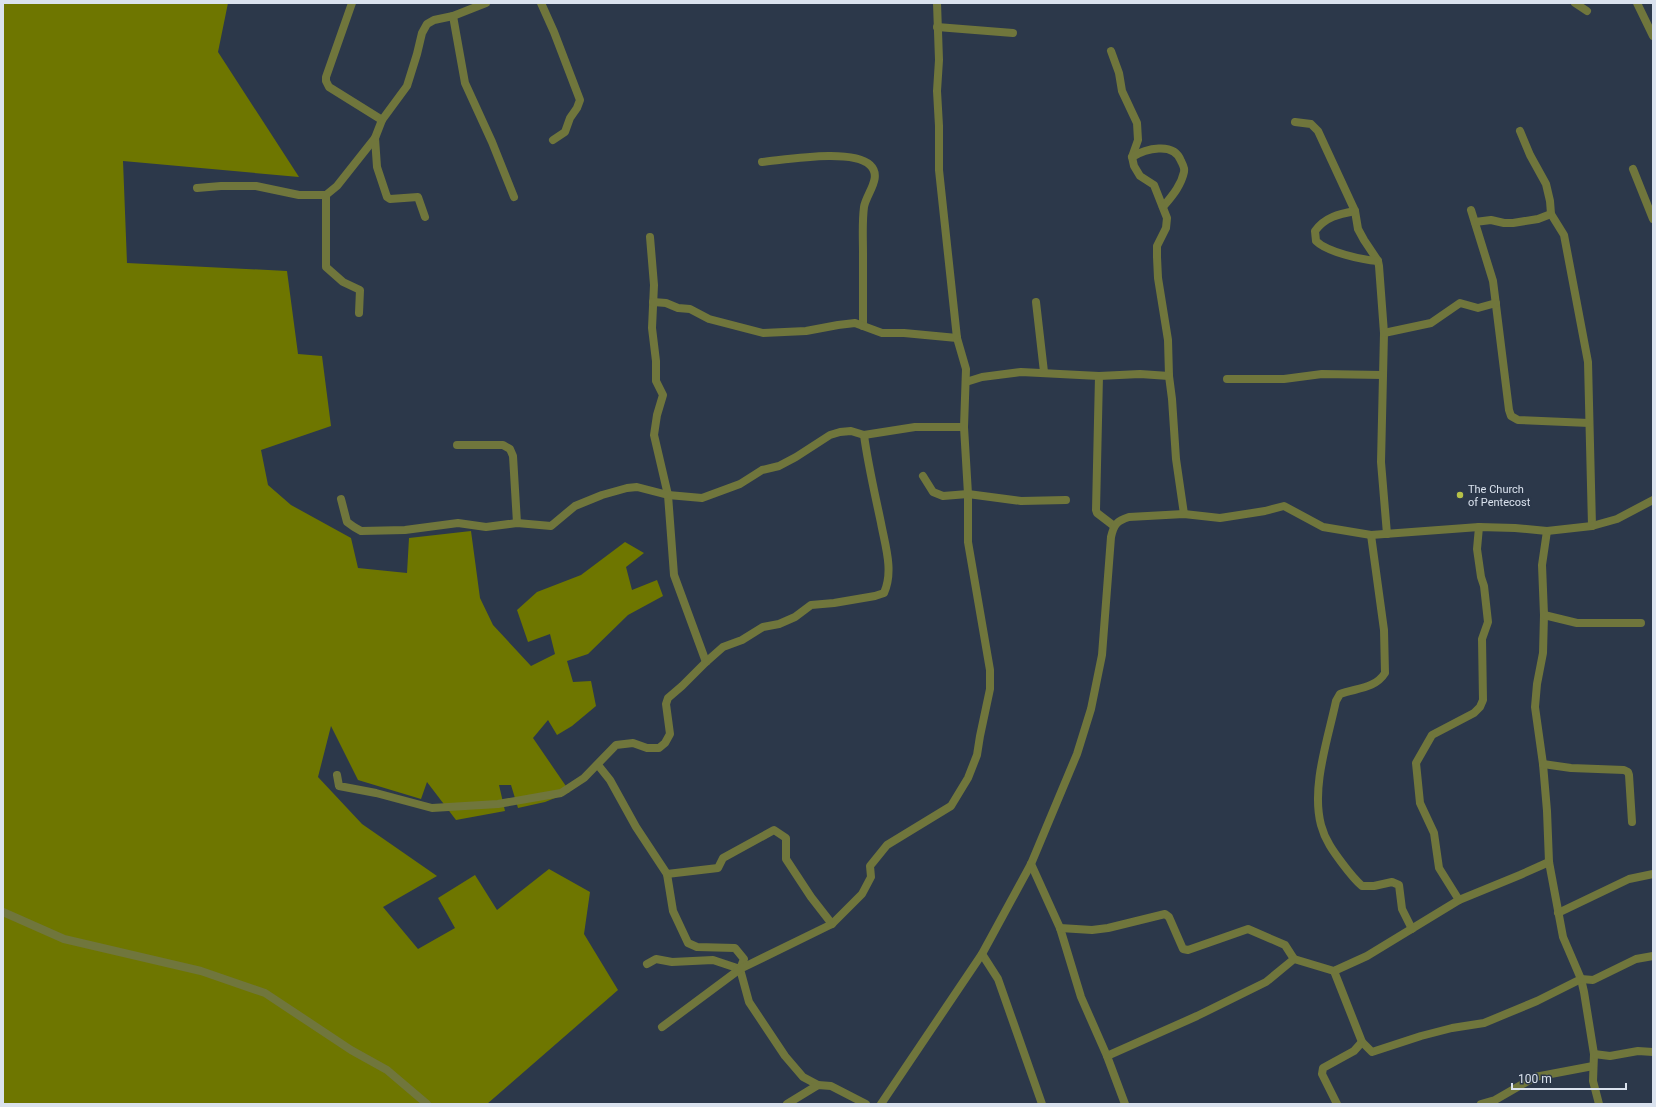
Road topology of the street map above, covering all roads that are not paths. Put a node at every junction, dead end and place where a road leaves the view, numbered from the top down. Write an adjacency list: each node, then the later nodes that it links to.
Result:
1 (352, 3): 13 (street)
2 (486, 3): 8 (street)
3 (540, 3): 17 (street)
4 (937, 3): 9 (street)
5 (1575, 3): 7 (street)
6 (1637, 3): 11 (street)
7 (1587, 11)
8 (453, 16): 13 (street); 23 (street)
9 (937, 27): 10 (street); 39 (street)
10 (1013, 32)
11 (1653, 36)
12 (1110, 51): 18 (street)
13 (382, 120): 16 (street)
14 (1295, 122): 26 (street)
15 (1520, 131): 27 (street)
16 (376, 138): 22 (street); 28 (street)
17 (553, 140)
18 (1132, 157): 24 (street); 24 (street)
19 (762, 162): 37 (street)
20 (1633, 169): 29 (street)
21 (197, 188): 22 (street)
22 (326, 195): 36 (street)
23 (514, 197)
24 (1163, 206): 43 (street)
25 (1471, 210): 30 (street)
26 (1355, 211): 32 (street); 32 (street)
27 (1551, 214): 30 (street); 46 (street)
28 (425, 217)
29 (1653, 219)
30 (1475, 222): 35 (street)
31 (650, 237): 33 (street)
32 (1378, 261): 38 (street)
33 (653, 302): 37 (street); 52 (street)
34 (1036, 302): 40 (street)
35 (1496, 303): 38 (street); 46 (street)
36 (359, 313)
37 (863, 326): 39 (street)
38 (1384, 333): 41 (street)
39 (957, 338): 45 (street)
40 (1044, 372): 42 (street); 45 (street)
41 (1382, 375): 44 (street); 62 (street)
42 (1099, 376): 43 (street); 58 (street)
43 (1169, 376): 56 (street)
44 (1227, 379)
45 (966, 382): 47 (street)
46 (1589, 423): 59 (street)
47 (964, 427): 48 (street); 51 (street)
48 (864, 435): 52 (street); 66 (street)
49 (456, 445): 57 (street)
50 (923, 476): 51 (street)
51 (968, 494): 54 (street); 78 (street)
52 (668, 495): 57 (street); 66 (street)
53 (341, 499): 57 (street)
54 (1066, 500)
55 (1653, 500): 59 (street)
56 (1184, 514): 58 (street); 63 (street)
57 (517, 524)
58 (1114, 526): 72 (street)
59 (1592, 526): 61 (street)
60 (1479, 527): 61 (street); 62 (street); 75 (street)
61 (1547, 532): 64 (street)
62 (1387, 534): 63 (street)
63 (1371, 535): 80 (street)
64 (1544, 615): 65 (street); 67 (street)
65 (1641, 623)
66 (706, 662): 68 (street)
67 (1543, 764): 70 (street); 71 (street)
68 (598, 765): 69 (street); 73 (street)
69 (337, 774)
70 (1632, 822)
71 (1549, 862): 75 (street); 77 (street)
72 (1031, 864): 79 (street); 81 (street)
73 (667, 874): 78 (street); 85 (street)
74 (1653, 874): 77 (street)
75 (1458, 900): 80 (street)
76 (3, 912): 95 (street)
77 (1558, 913): 87 (street)
78 (832, 924): 85 (street)
79 (1060, 928): 83 (street); 92 (street)
80 (1412, 929): 86 (street)
81 (982, 954): 98 (street); 99 (street)
82 (1653, 956): 87 (street)
83 (1294, 959): 86 (street); 92 (street)
84 (648, 964): 85 (street)
85 (740, 969): 88 (street); 94 (street)
86 (1334, 971): 89 (street)
87 (1582, 979): 89 (street); 91 (street)
88 (662, 1027)
89 (1362, 1042): 101 (street)
90 (1653, 1052): 91 (street)
91 (1594, 1054): 93 (street)
92 (1107, 1056): 100 (street)
93 (1593, 1066): 102 (street); 103 (street)
94 (818, 1085): 96 (street); 97 (street)
95 (427, 1104)
96 (787, 1104)
97 (866, 1104)
98 (881, 1104)
99 (1042, 1104)
100 (1125, 1104)
101 (1337, 1104)
102 (1481, 1104)
103 (1599, 1104)

